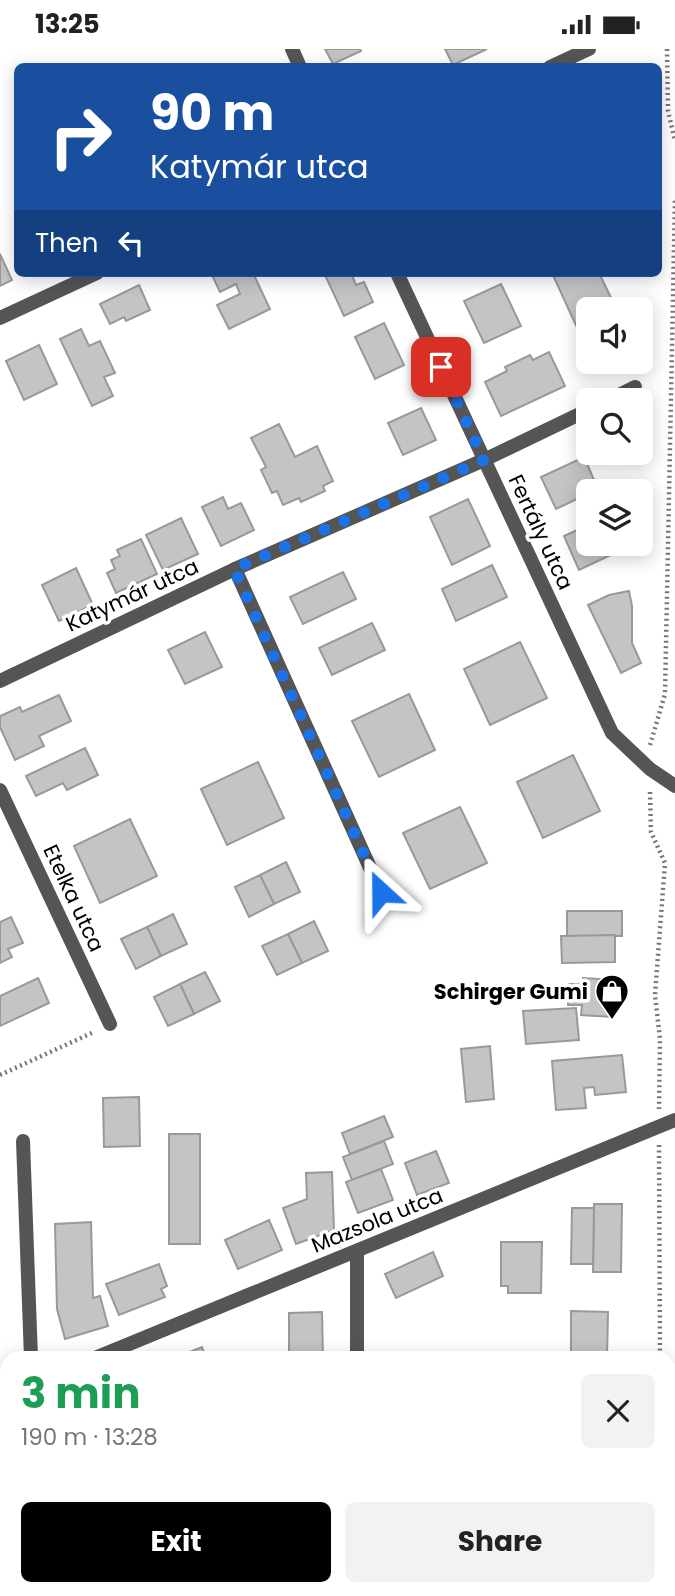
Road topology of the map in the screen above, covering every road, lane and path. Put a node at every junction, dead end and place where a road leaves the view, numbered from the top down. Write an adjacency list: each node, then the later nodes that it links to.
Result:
1 (589, 49): 3 (street)
2 (667, 49): 4 (path)
3 (559, 63)
4 (675, 141)
5 (88, 277): 7 (street)
6 (399, 277): 9 (street, Fertály utca)
7 (0, 318)
8 (576, 416): 9 (street, Katymár utca)
9 (484, 460): 10 (street, Katymár utca); 12 (street, Fertály utca)
10 (234, 569): 11 (street, Katymár utca); 14 (street)
11 (0, 681)
12 (675, 786)
13 (0, 790): 15 (street, Etelka utca)
14 (381, 892)
15 (110, 1024): 16 (path)
16 (0, 1075)
17 (675, 1120): 19 (street, Mazsola utca)
18 (23, 1140): 20 (street)
19 (357, 1251): 21 (street, Mazsola utca); 22 (street)
20 (31, 1351)
21 (112, 1351)
22 (357, 1351)

